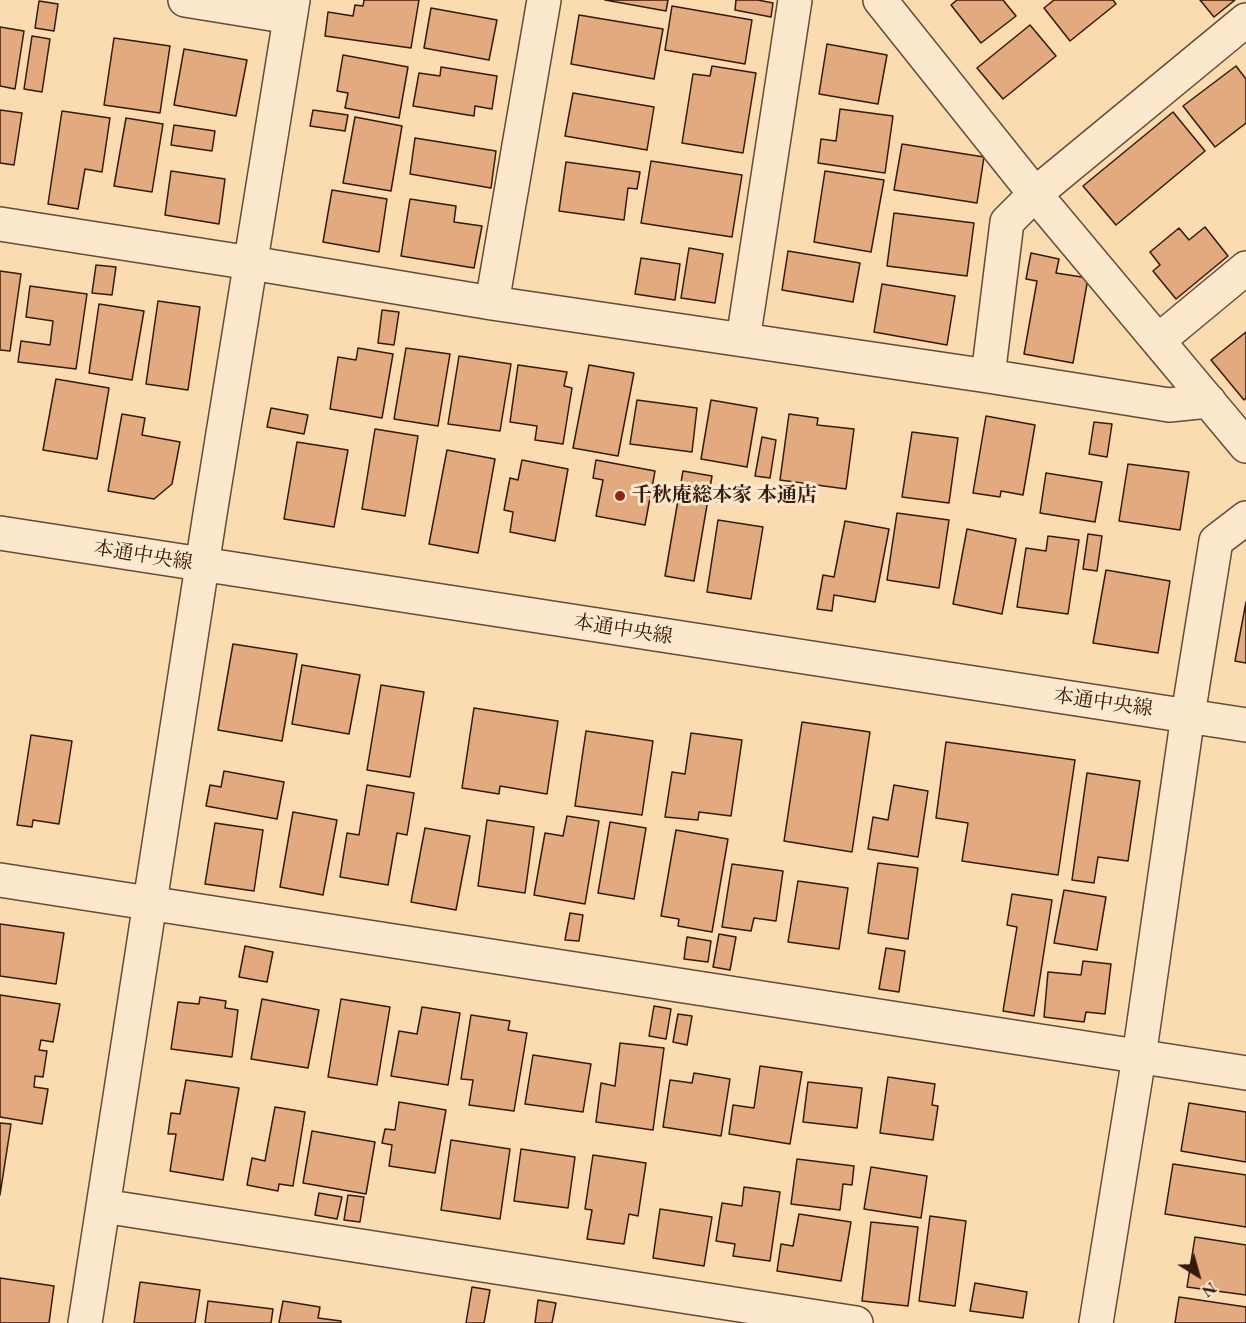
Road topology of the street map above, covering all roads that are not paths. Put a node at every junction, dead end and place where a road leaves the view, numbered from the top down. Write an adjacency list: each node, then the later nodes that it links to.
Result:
1 (185, 0): 5 (street)
2 (544, 0): 11 (street)
3 (795, 0): 12 (street)
4 (892, 4): 7 (street)
5 (291, 8): 9 (street)
6 (1246, 20): 7 (street)
7 (1035, 194): 13 (street); 14 (street)
8 (0, 224): 9 (street)
9 (251, 263): 11 (street); 19 (street)
10 (1246, 268): 13 (street)
11 (492, 303): 12 (street)
12 (743, 340): 14 (street)
13 (1159, 340): 15 (street)
14 (988, 375): 15 (street)
15 (1209, 401): 16 (street)
16 (1246, 446)
17 (1246, 518): 20 (street)
18 (0, 533): 19 (street, 本通中央線)
19 (202, 565): 20 (street, 本通中央線); 23 (street)
20 (1188, 715): 21 (street, 本通中央線); 24 (street)
21 (1246, 725)
22 (0, 880): 23 (street)
23 (150, 902): 24 (street); 26 (street)
24 (1139, 1057): 25 (street); 29 (street)
25 (1246, 1073)
26 (103, 1206): 27 (street); 28 (street)
27 (85, 1323)
28 (856, 1323)
29 (1096, 1323)

